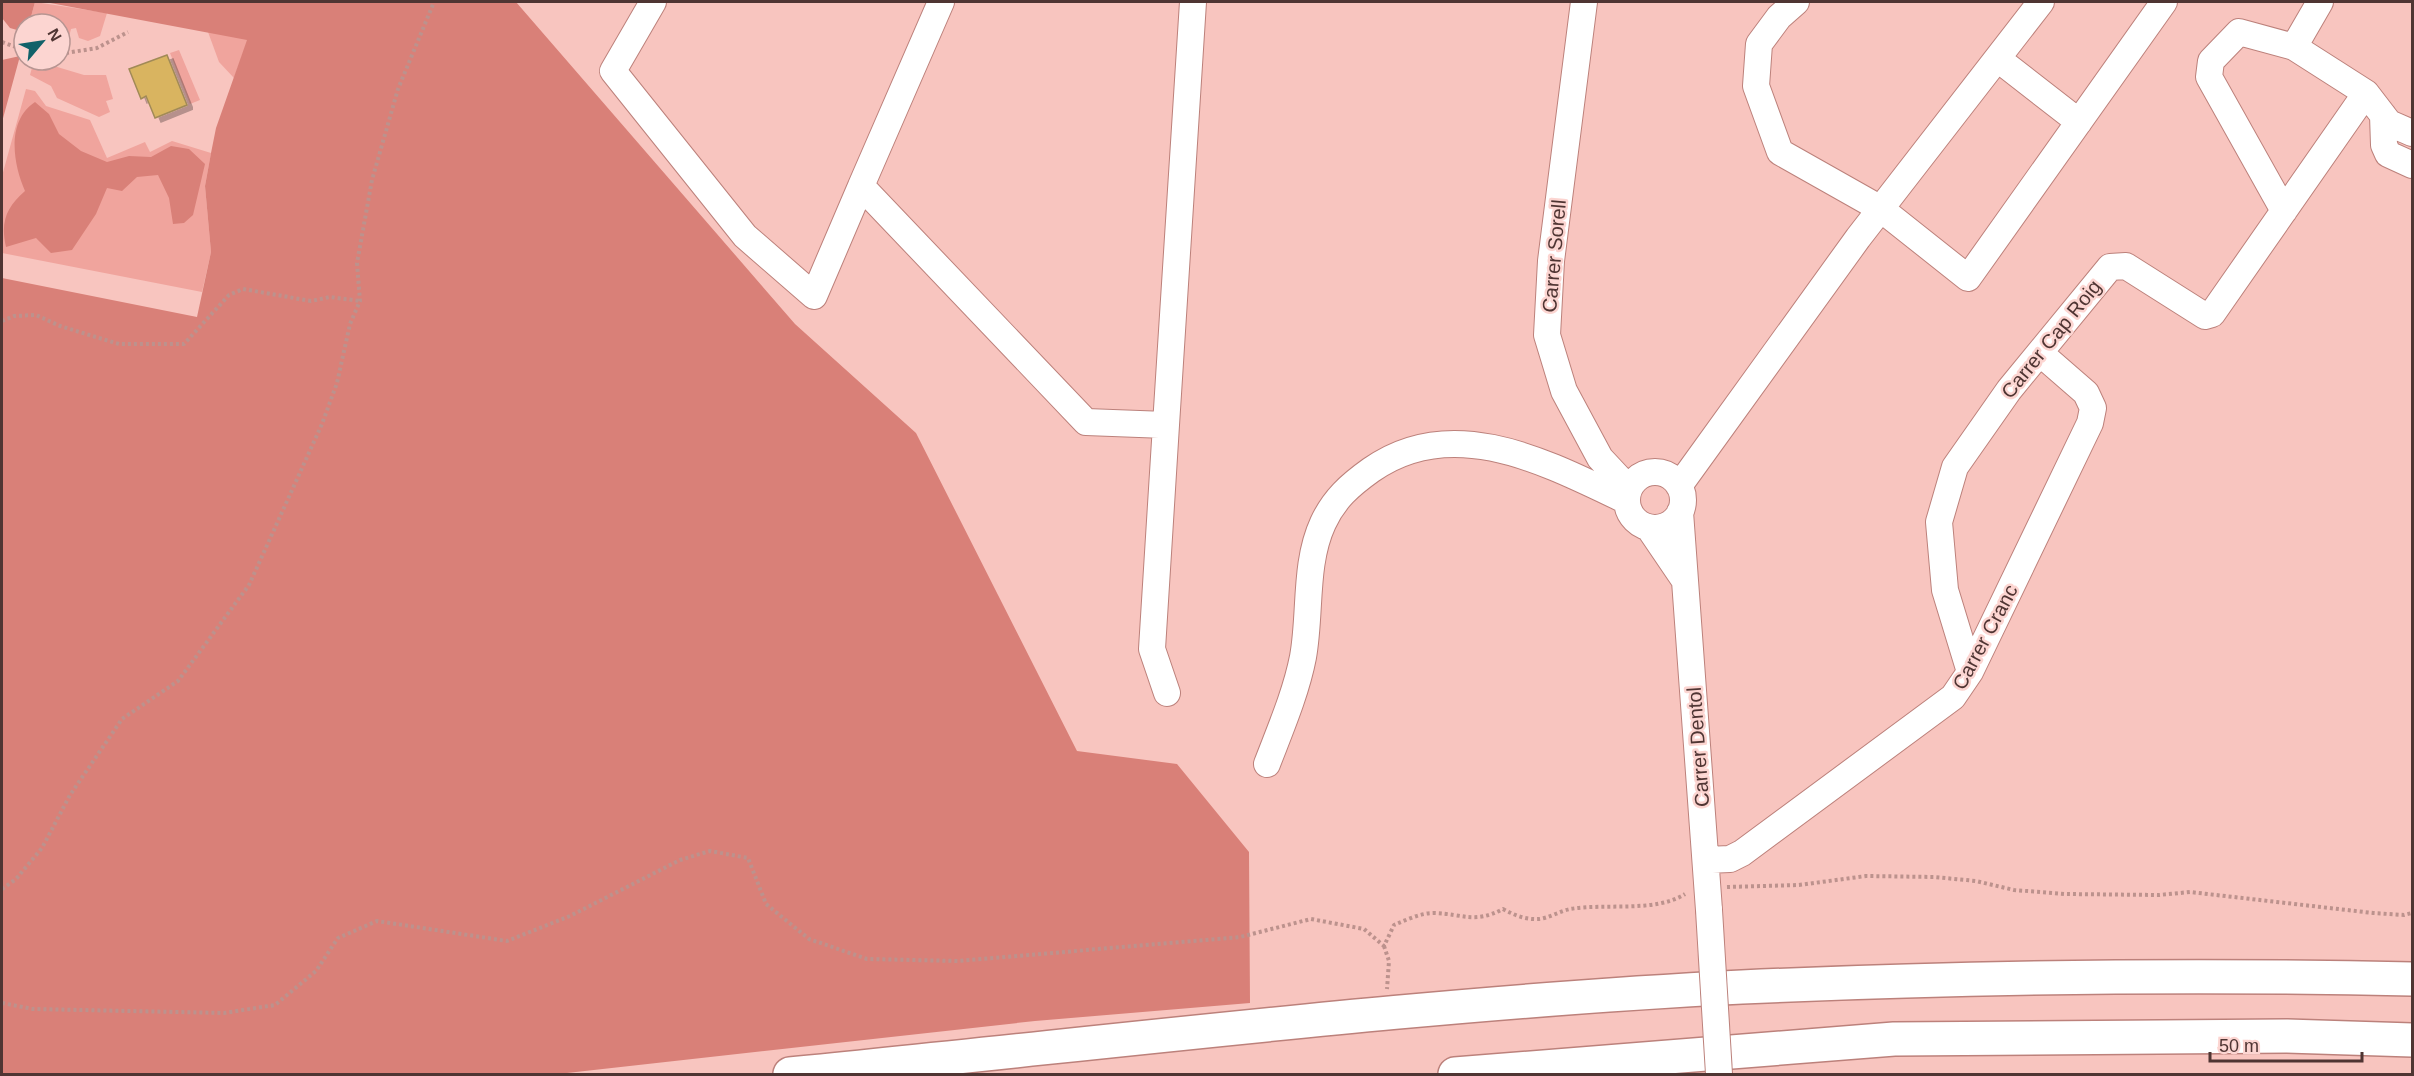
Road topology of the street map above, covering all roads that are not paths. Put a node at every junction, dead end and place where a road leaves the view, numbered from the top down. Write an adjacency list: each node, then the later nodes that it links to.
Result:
1 (653, 2): 16 (street)
2 (941, 2): 16 (street)
3 (1193, 2): 20 (street)
4 (1584, 2): 21 (street, Carrer Sorell)
5 (1796, 2): 17 (street)
6 (2041, 2): 10 (street)
7 (2164, 2): 13 (street)
8 (2320, 2): 9 (street)
9 (2294, 47): 11 (street); 18 (street)
10 (1998, 59): 13 (street); 17 (street)
11 (2366, 93): 12 (street); 18 (street, Carrer Cap Roig)
12 (2386, 119): 14 (street); 15 (street)
13 (2079, 122): 17 (street)
14 (2412, 133)
15 (2412, 165)
16 (861, 186): 20 (street)
17 (1881, 209): 23 (street)
18 (2284, 211): 19 (street, Carrer Cap Roig)
19 (2040, 353): 28 (street, Carrer Cap Roig); 29 (street, Carrer Cranc)
20 (1166, 425): 31 (street)
21 (1590, 440): 22 (street); 24 (street, Carrer Sorell)
22 (1563, 471): 24 (street); 32 (street)
23 (1679, 486): 24 (street); 25 (street)
24 (1628, 495): 26 (street)
25 (1680, 512): 26 (street); 27 (street, Carrer Dentol)
26 (1649, 528): 27 (street, Carrer Dentol)
27 (1686, 584): 33 (street, Carrer Dentol)
28 (1954, 617): 29 (street); 30 (street, Carrer Cap Roig)
29 (1998, 619): 30 (street, Carrer Cranc)
30 (1975, 665): 33 (street, Carrer Cranc)
31 (1167, 693)
32 (1267, 764)
33 (1706, 860): 38 (street, Carrer Dentol, bridge)
34 (2412, 979): 36 (highway)
35 (2412, 1040): 37 (highway)
36 (790, 1074)
37 (1455, 1074)
38 (1719, 1074)

